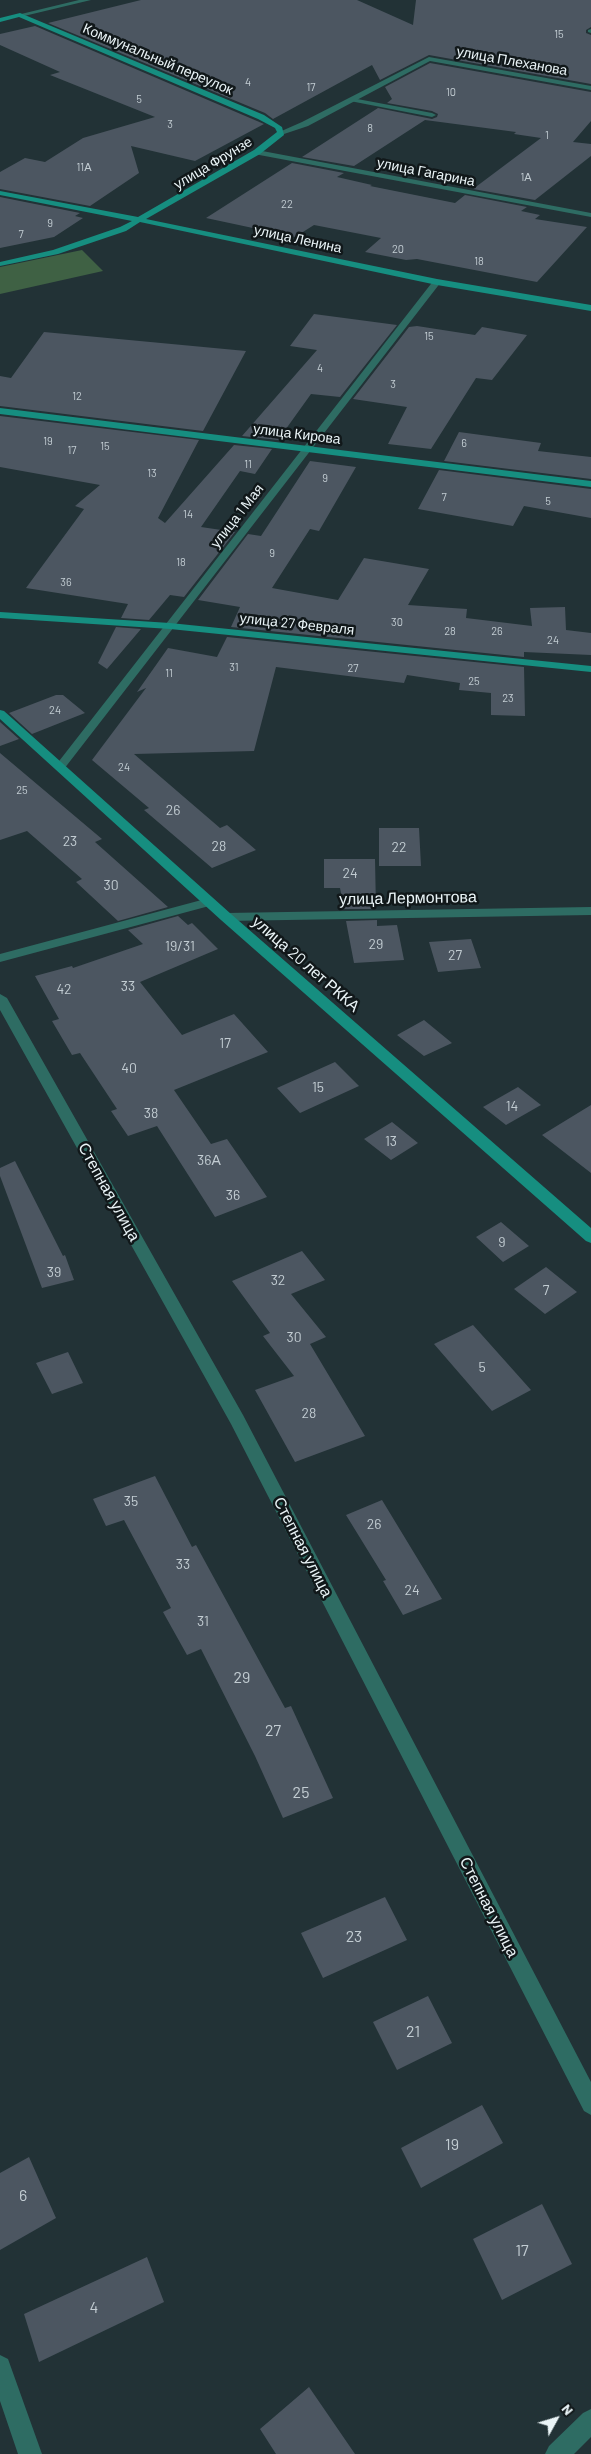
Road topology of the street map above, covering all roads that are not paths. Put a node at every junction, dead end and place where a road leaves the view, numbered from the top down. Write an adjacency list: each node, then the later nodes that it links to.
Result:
1 (88, 0): 2 (street)
2 (20, 15): 3 (street); 8 (street, Коммунальный переулок)
3 (0, 20)
4 (429, 59): 5 (street, улица Плеханова); 6 (street, улица Фрунзе)
5 (591, 88)
6 (352, 100): 7 (street); 8 (street, улица Фрунзе)
7 (432, 115)
8 (281, 132): 9 (street, улица Фрунзе)
9 (257, 152): 11 (street, улица Гагарина); 12 (street, улица Фрунзе)
10 (0, 193): 12 (street, улица Ленина)
11 (591, 215)
12 (141, 220): 13 (street, улица Фрунзе); 14 (street, улица Ленина)
13 (0, 264)
14 (437, 282): 15 (street, улица Ленина); 17 (street, улица 1 Мая)
15 (591, 308)
16 (0, 411): 17 (street, улица Кирова)
17 (306, 449): 18 (street, улица Кирова); 20 (street, улица 1 Мая)
18 (591, 484)
19 (0, 615): 20 (street, улица 27 Февраля)
20 (170, 626): 21 (street, улица 27 Февраля); 23 (street, улица 1 Мая)
21 (591, 669)
22 (0, 713): 23 (street, улица 20 лет РККА)
23 (60, 767): 24 (street, улица 20 лет РККА)
24 (209, 902): 26 (street, улица 20 лет РККА); 27 (street)
25 (591, 911): 26 (street, улица Лермонтова)
26 (226, 917): 29 (street, улица 20 лет РККА)
27 (0, 958)
28 (0, 998): 30 (street, Степная улица)
29 (591, 1237)
30 (591, 2104)
31 (0, 2367): 33 (street)
32 (591, 2421): 34 (street)
33 (30, 2454)
34 (557, 2454)

